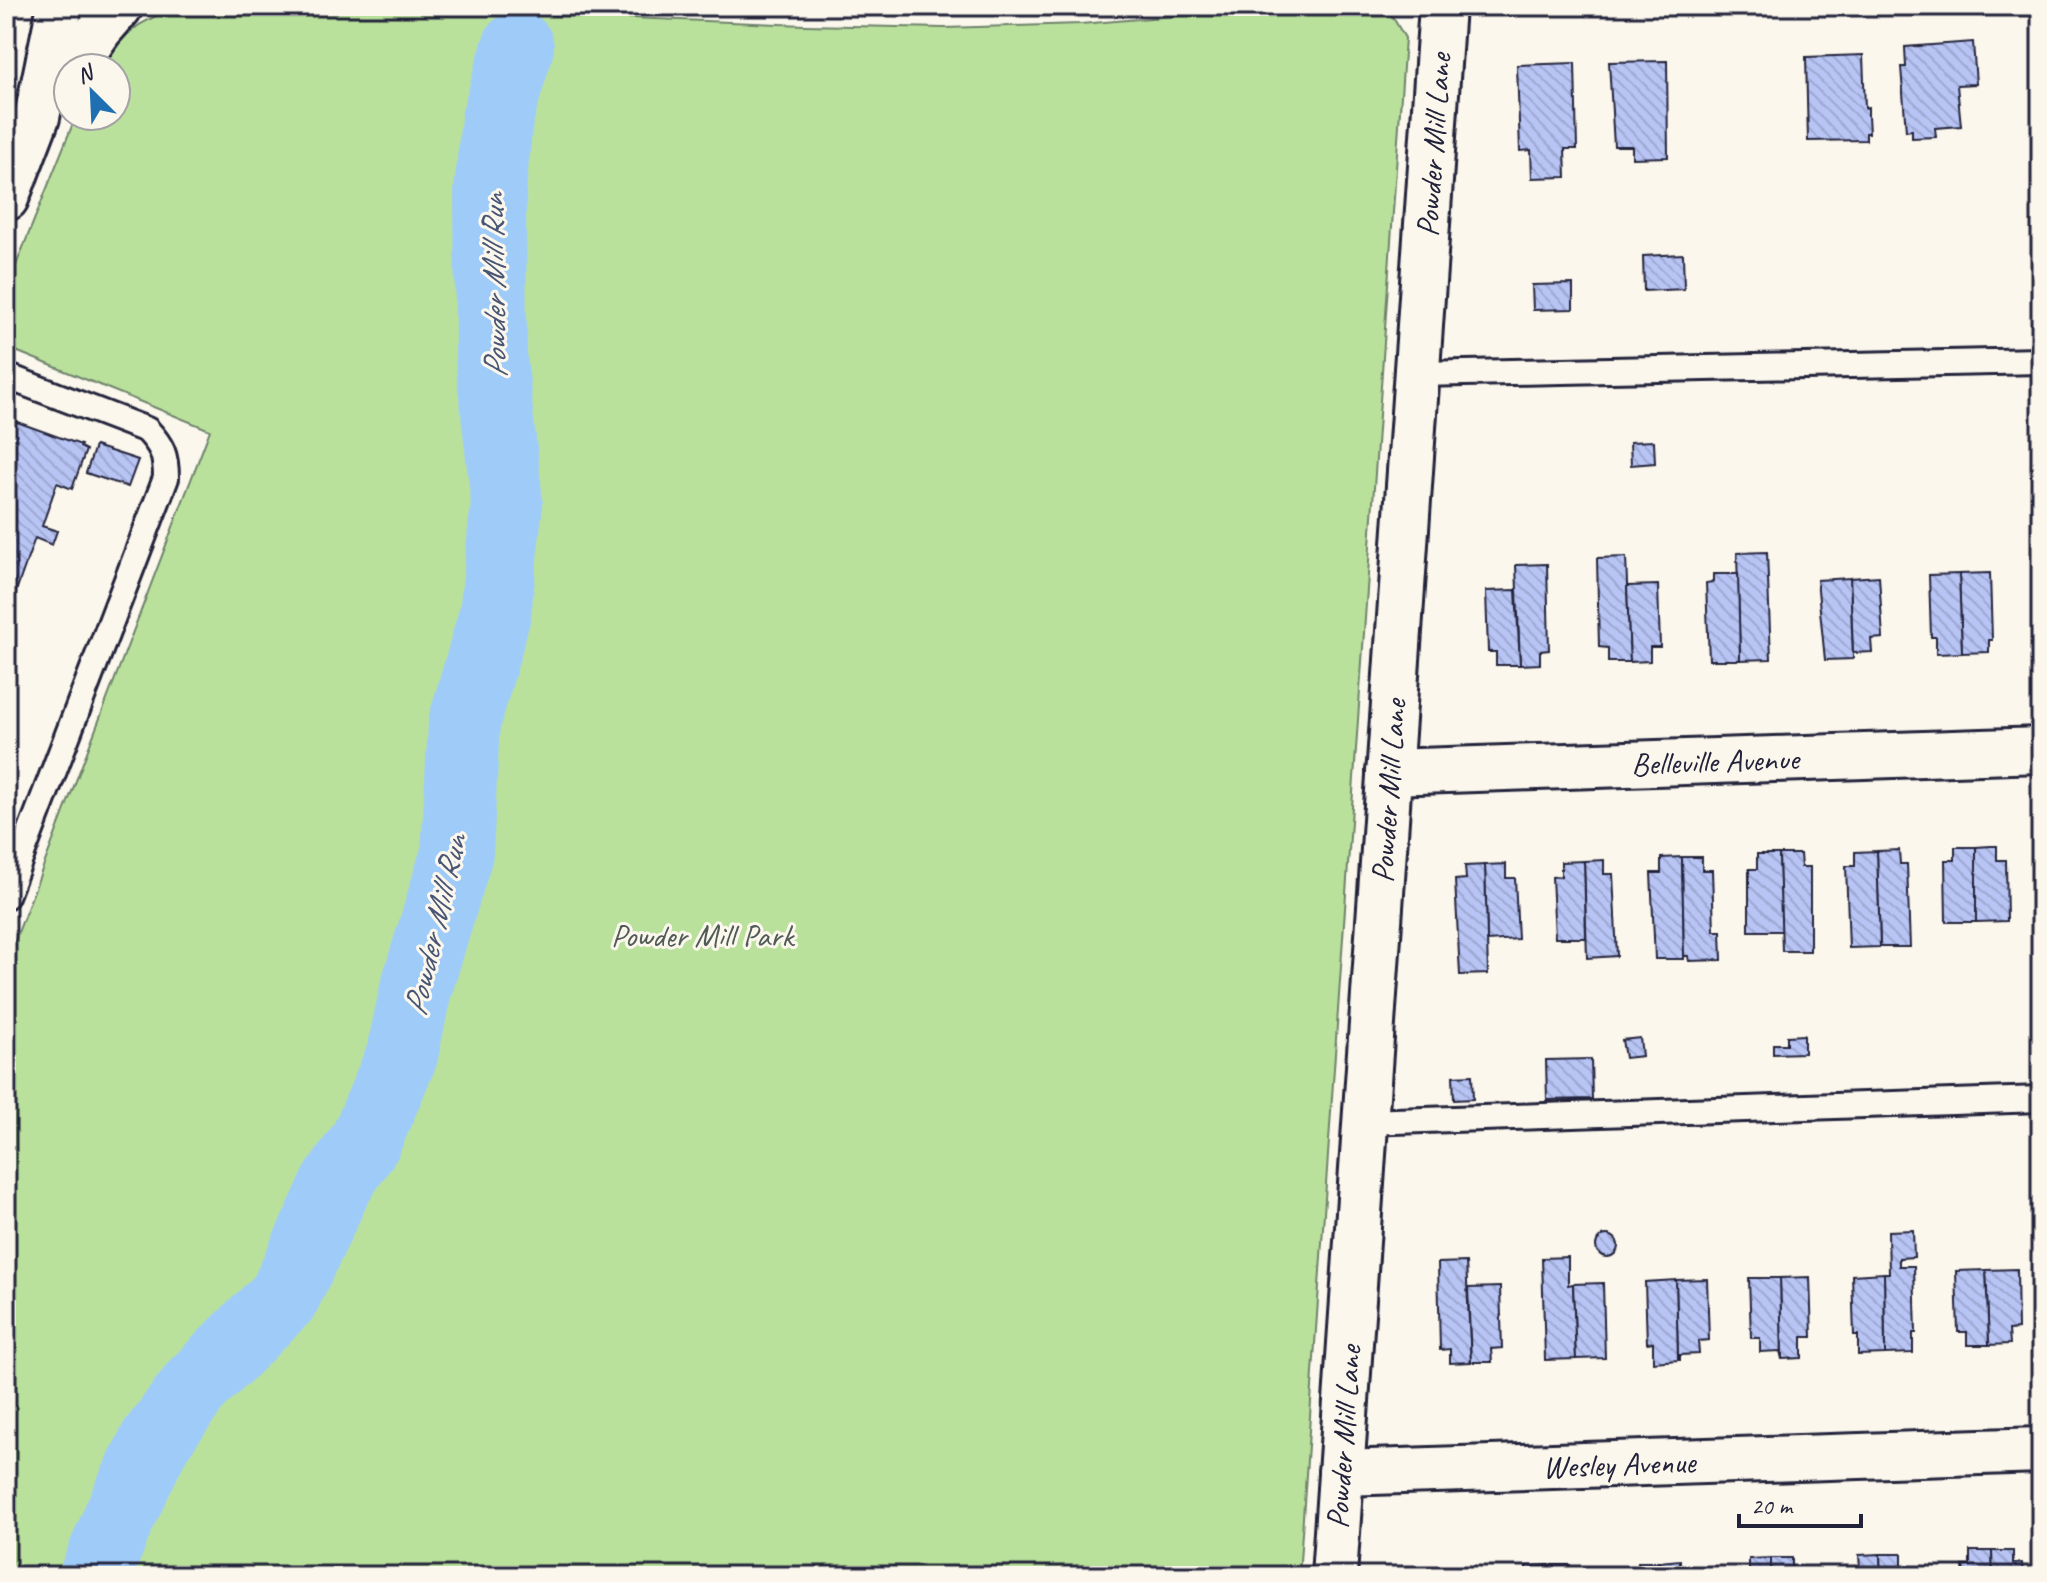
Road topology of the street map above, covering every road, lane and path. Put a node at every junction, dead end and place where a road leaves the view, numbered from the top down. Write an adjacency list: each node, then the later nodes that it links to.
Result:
1 (60, 6): 6 (street)
2 (120, 6): 4 (street)
3 (1442, 6): 9 (street, Powder Mill Lane)
4 (84, 52)
5 (52, 90): 6 (street)
6 (22, 117): 7 (street)
7 (6, 198)
8 (2041, 361): 9 (lane)
9 (1418, 374): 12 (street, Powder Mill Lane)
10 (6, 376): 13 (lane)
11 (2041, 750): 12 (street, Belleville Avenue)
12 (1389, 772): 15 (street, Powder Mill Lane)
13 (6, 896)
14 (2041, 1099): 15 (lane)
15 (1365, 1122): 17 (street, Powder Mill Lane)
16 (2041, 1450): 17 (street, Wesley Avenue)
17 (1341, 1473): 18 (street, Powder Mill Lane)
18 (1334, 1576)

